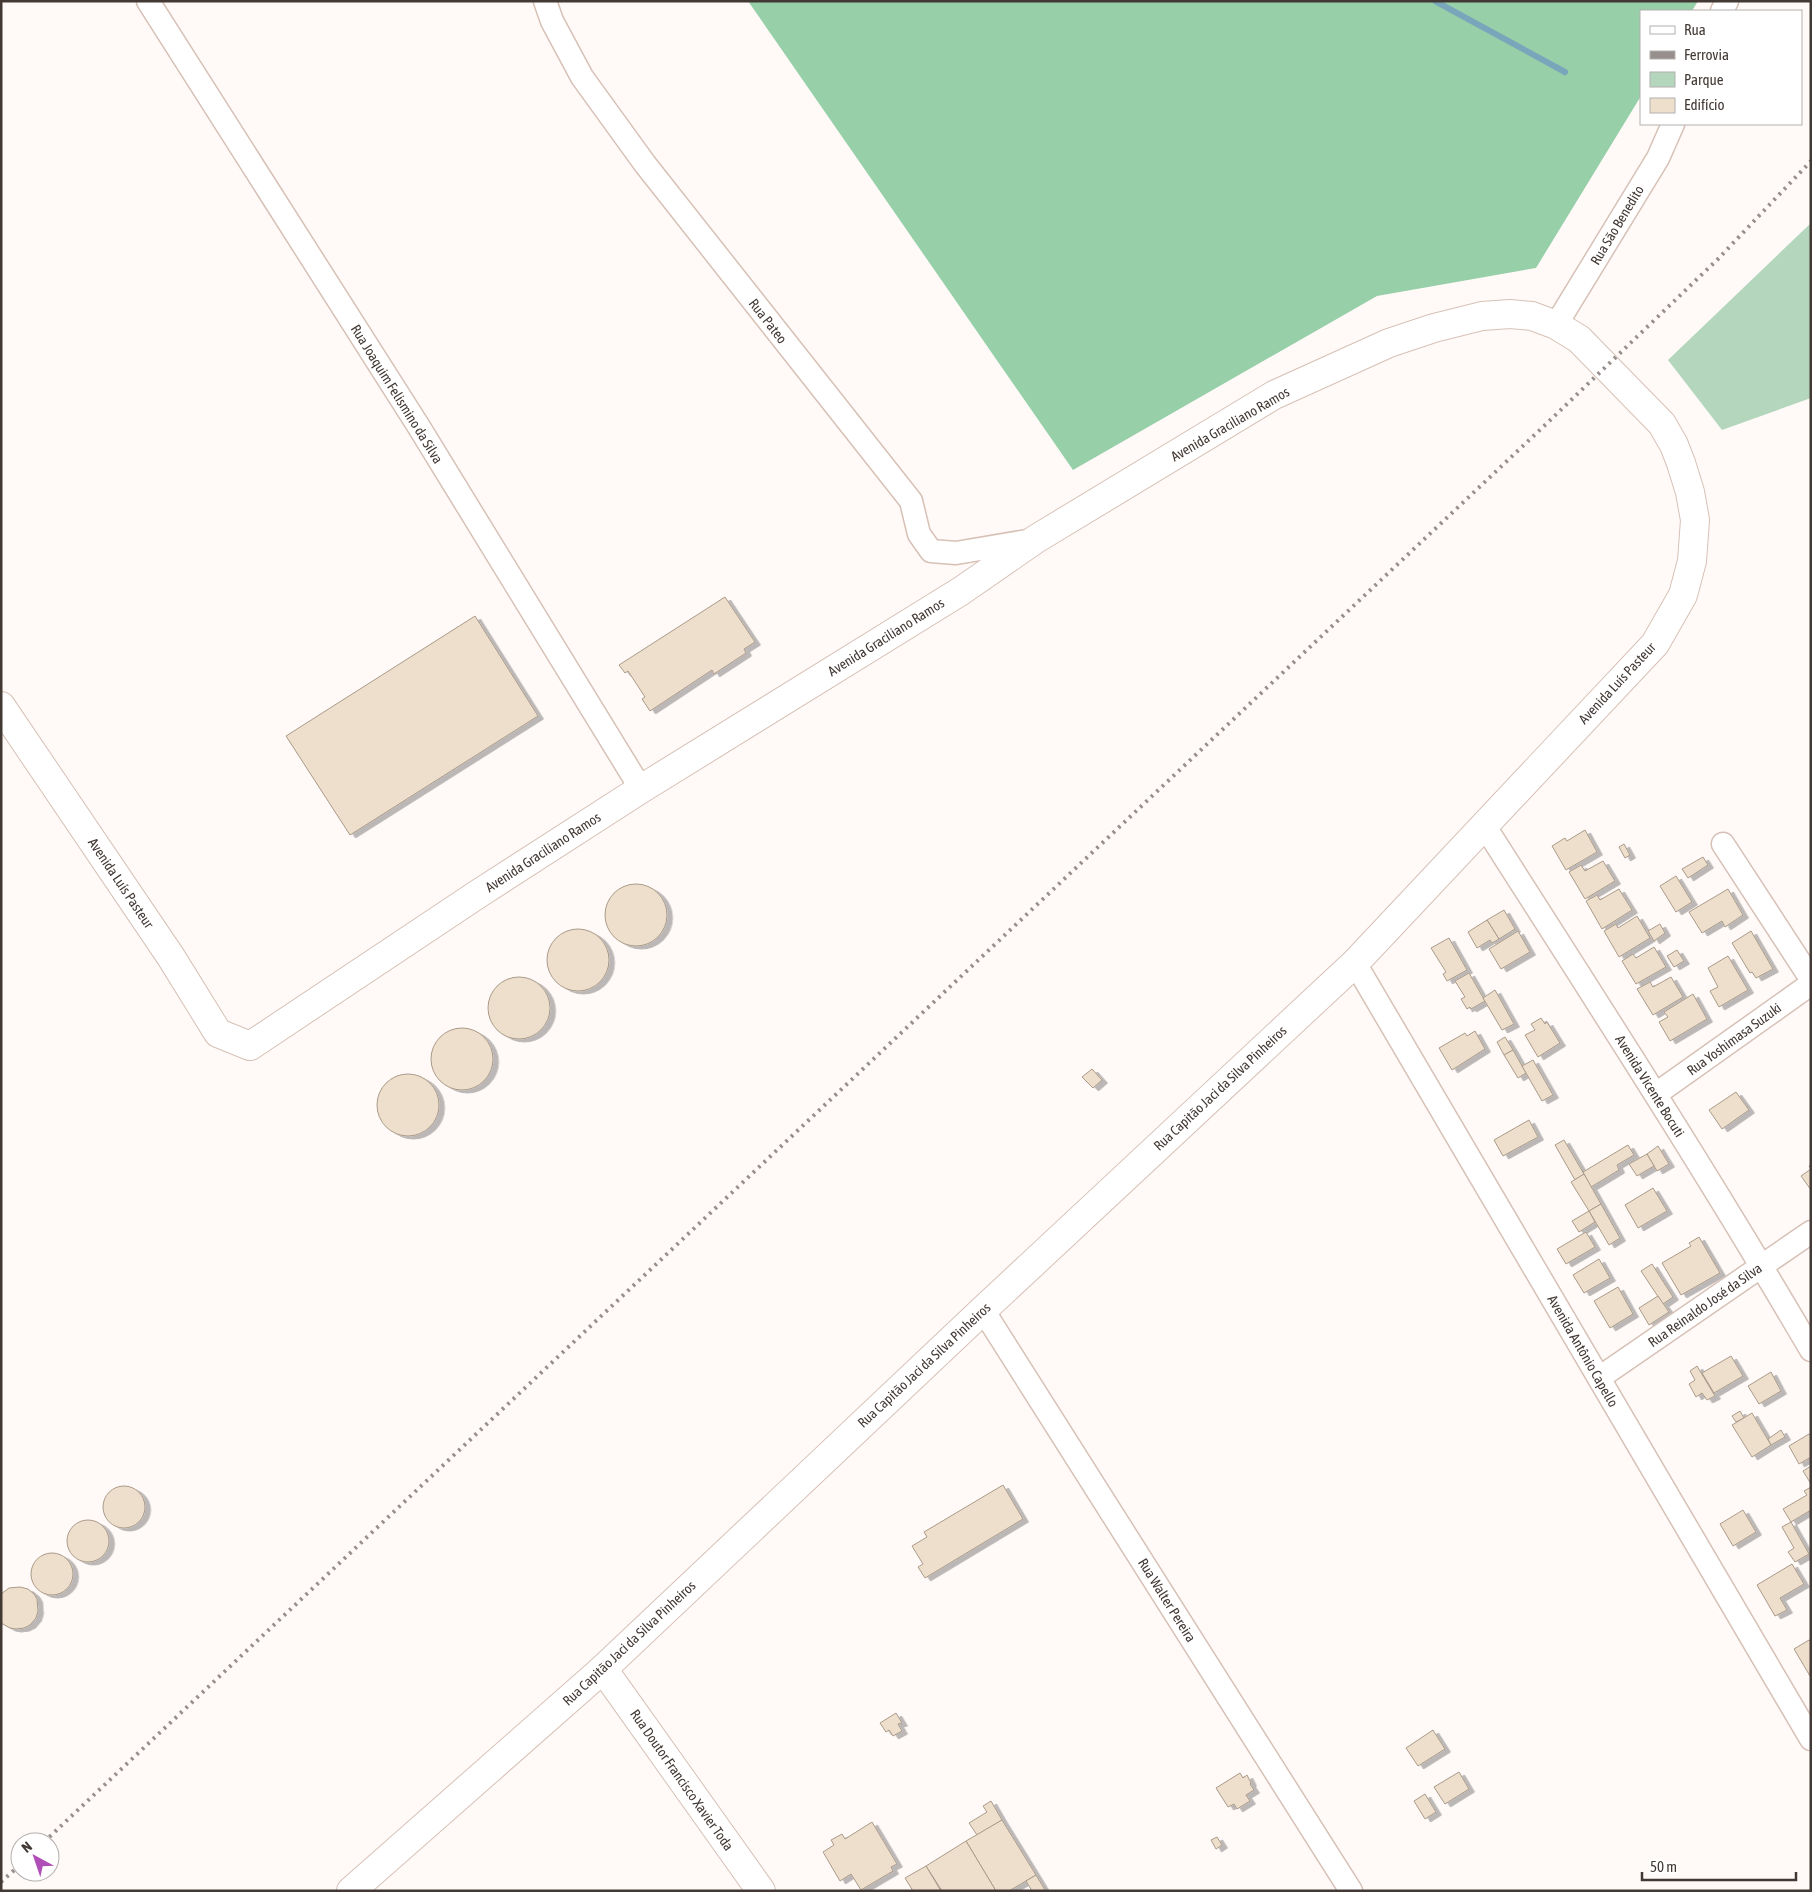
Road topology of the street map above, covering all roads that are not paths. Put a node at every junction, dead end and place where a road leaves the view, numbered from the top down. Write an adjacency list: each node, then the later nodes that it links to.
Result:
1 (148, 1): 7 (street, Rua Joaquim Felismino da Silva)
2 (545, 1): 5 (street, Rua Pateo)
3 (1673, 125): 4 (street, Rua São Benedito)
4 (1556, 325): 5 (street, Avenida Graciliano Ramos); 8 (street, Avenida Luís Pasteur)
5 (1036, 539): 7 (street, Avenida Graciliano Ramos)
6 (1, 706): 13 (street, Avenida Luís Pasteur)
7 (641, 789): 13 (street, Avenida Graciliano Ramos)
8 (1484, 825): 10 (street, Rua Capitão Jaci da Silva Pinheiros); 14 (street, Avenida Vicente Bocuti)
9 (1723, 844): 11 (street)
10 (1355, 963): 17 (street, Rua Capitão Jaci da Silva Pinheiros); 19 (street, Avenida Antônio Capello)
11 (1811, 979)
12 (1811, 984): 14 (street, Rua Yoshimasa Suzuki)
13 (250, 1046)
14 (1656, 1094): 16 (street, Avenida Vicente Bocuti)
15 (1811, 1232): 16 (street, Rua Reinaldo José da Silva)
16 (1762, 1266): 18 (street, Avenida Vicente Bocuti); 19 (street, Rua Reinaldo José da Silva)
17 (982, 1310): 20 (street, Rua Capitão Jaci da Silva Pinheiros); 24 (street, Rua Walter Pereira)
18 (1811, 1350)
19 (1599, 1378): 21 (street, Avenida Antônio Capello)
20 (603, 1669): 22 (street, Rua Capitão Jaci da Silva Pinheiros); 23 (street, Rua Doutor Francisco Xavier Toda)
21 (1811, 1739)
22 (351, 1891)
23 (761, 1891)
24 (1350, 1891)

